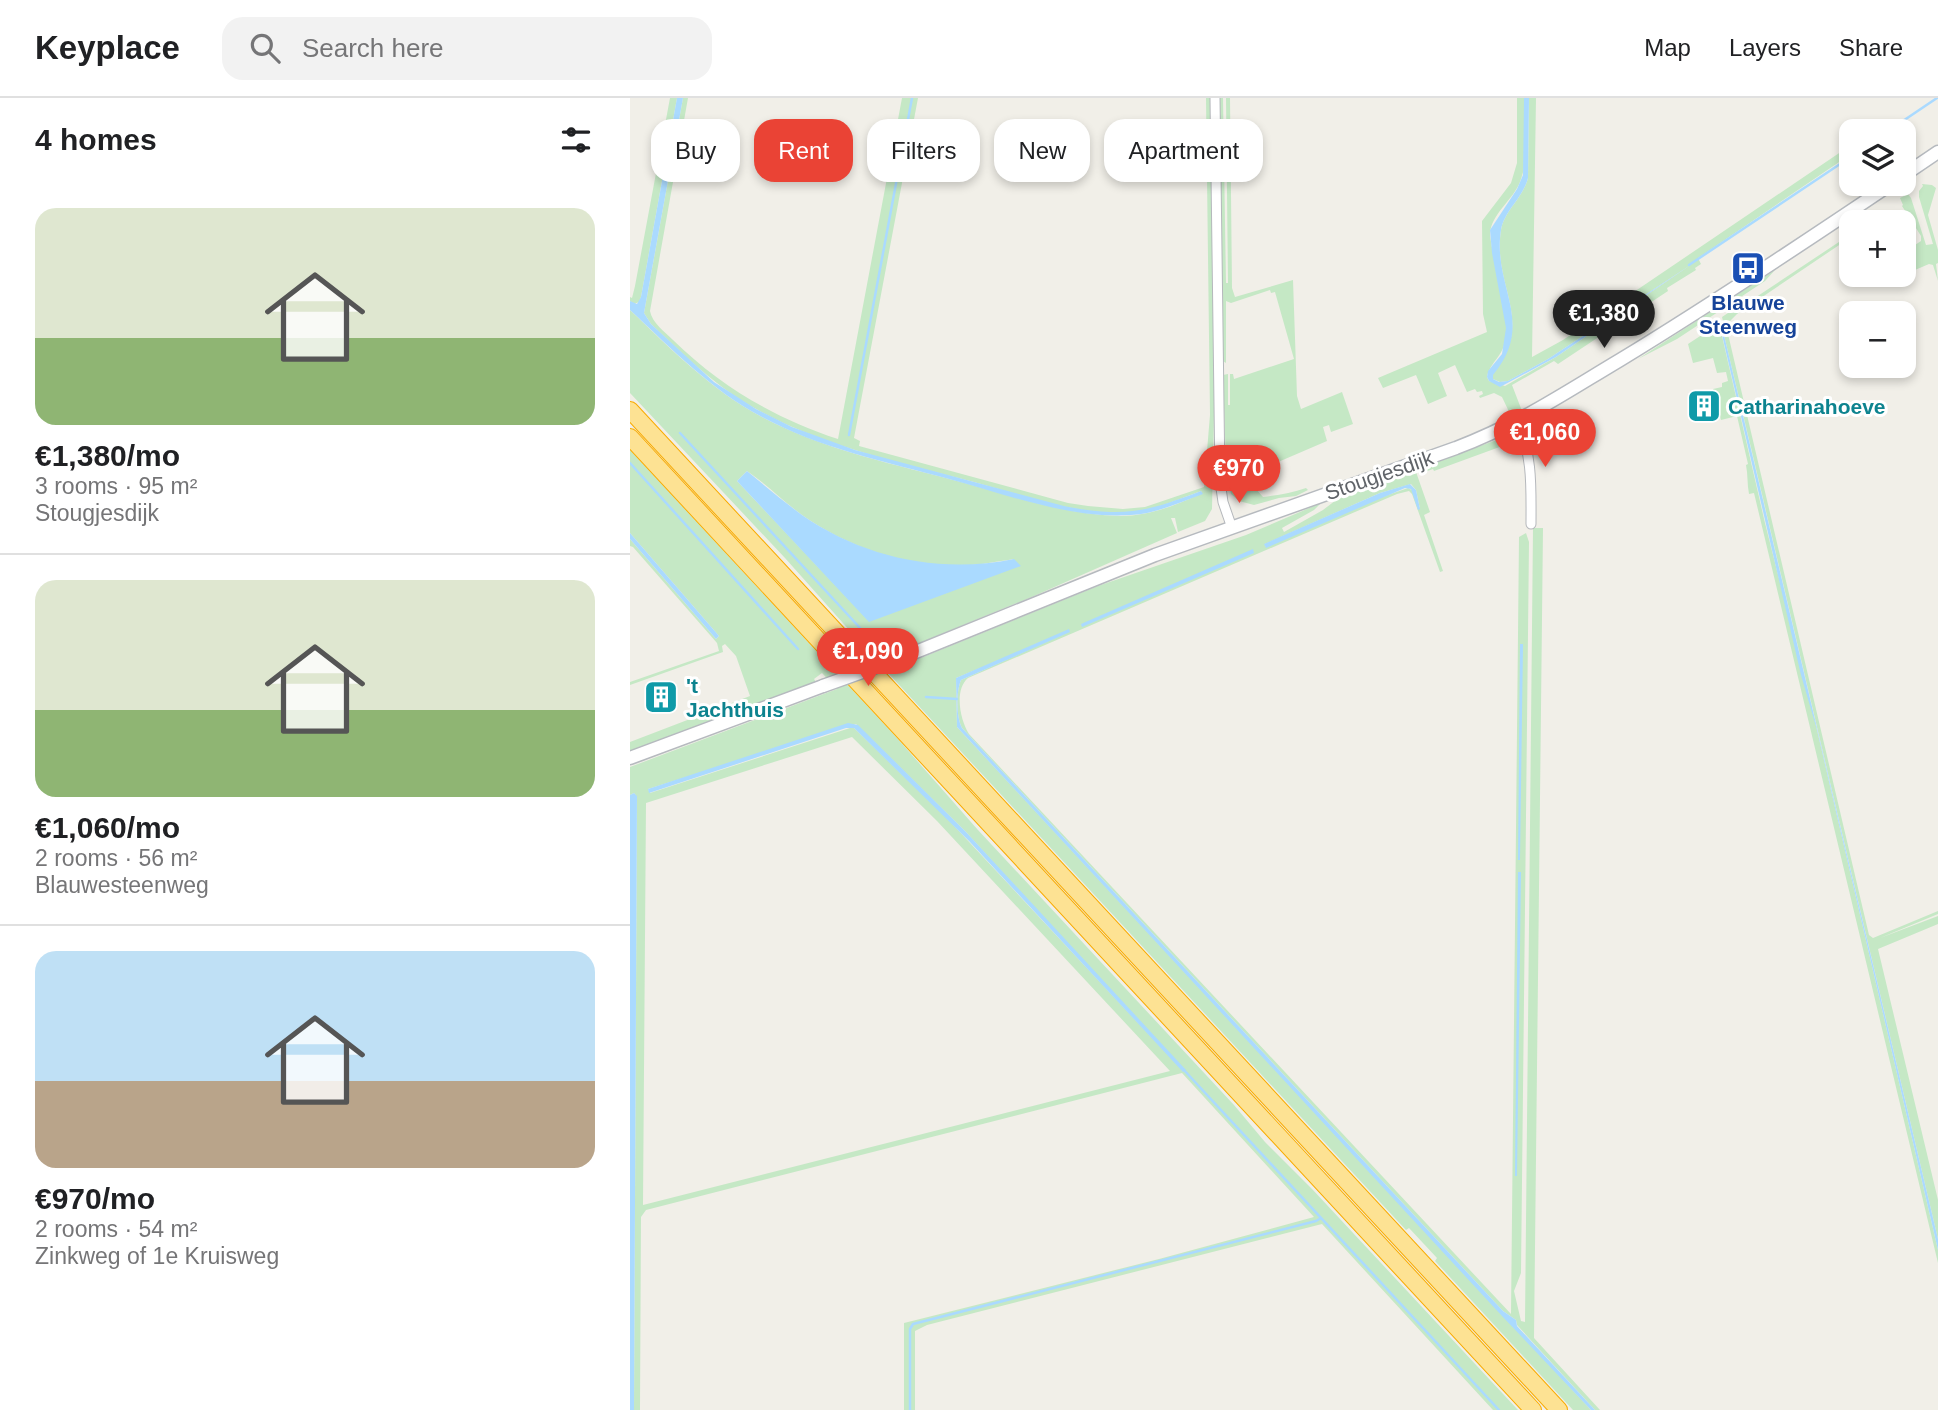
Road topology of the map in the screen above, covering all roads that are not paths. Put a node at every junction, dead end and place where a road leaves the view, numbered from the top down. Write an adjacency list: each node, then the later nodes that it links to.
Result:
1 (1215, 98): 9 (street)
2 (1938, 152): 3 (street)
3 (1916, 167)
4 (1873, 196): 6 (street, Stougjesdijk)
5 (630, 410): 12 (highway)
6 (1517, 422): 8 (street); 9 (street, Stougjesdijk)
7 (630, 437): 11 (highway)
8 (1531, 524)
9 (1232, 528): 10 (street, Stougjesdijk, bridge)
10 (630, 758)
11 (1532, 1410)
12 (1559, 1410)

